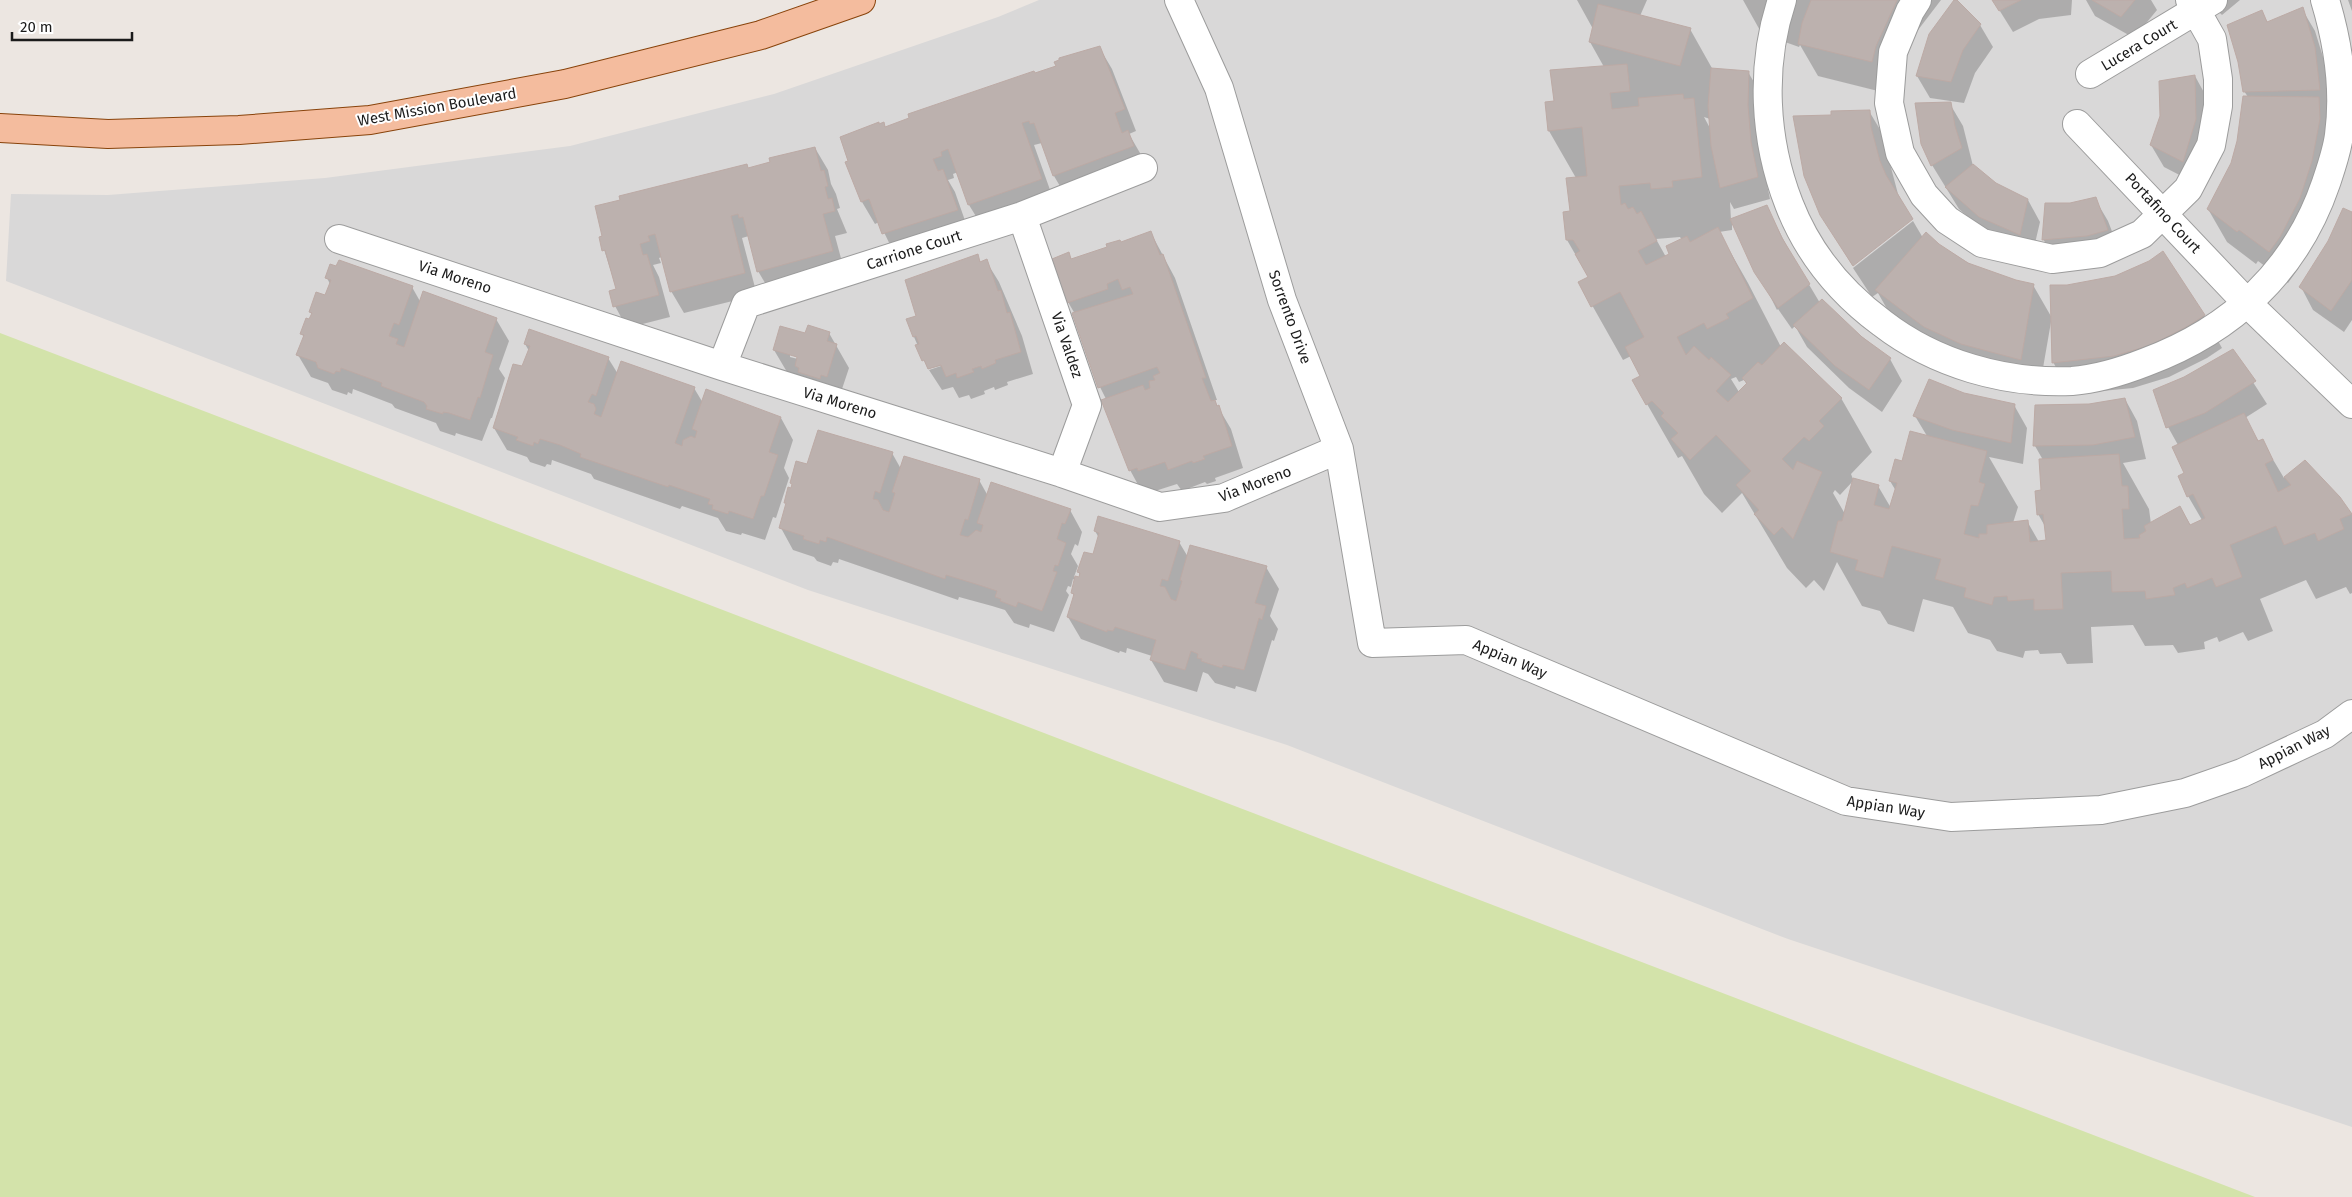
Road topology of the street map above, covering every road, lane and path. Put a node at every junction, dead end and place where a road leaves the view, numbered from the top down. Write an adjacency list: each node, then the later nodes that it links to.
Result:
1 (861, 0): 9 (main road, West Mission Boulevard)
2 (1179, 0): 17 (street, Sorrento Drive)
3 (1782, 0): 14 (street)
4 (1917, 0): 11 (street)
5 (2325, 0): 14 (street)
6 (2200, 3): 7 (street, Lucera Court); 11 (street)
7 (2090, 74)
8 (2077, 124): 11 (street, Portafino Court)
9 (0, 128)
10 (1143, 168): 12 (street, Carrione Court)
11 (2164, 214): 14 (street, Portafino Court)
12 (1022, 216): 15 (street, Carrione Court); 18 (street, Via Valdez)
13 (339, 239): 15 (street, Via Moreno)
14 (2248, 304): 16 (street, Portafino Court)
15 (722, 366): 18 (street, Via Moreno)
16 (2352, 404)
17 (1339, 449): 18 (street, Via Moreno); 19 (street, Sorrento Drive)
18 (1062, 473)
19 (1372, 643): 20 (street, Appian Way)
20 (2352, 714)

